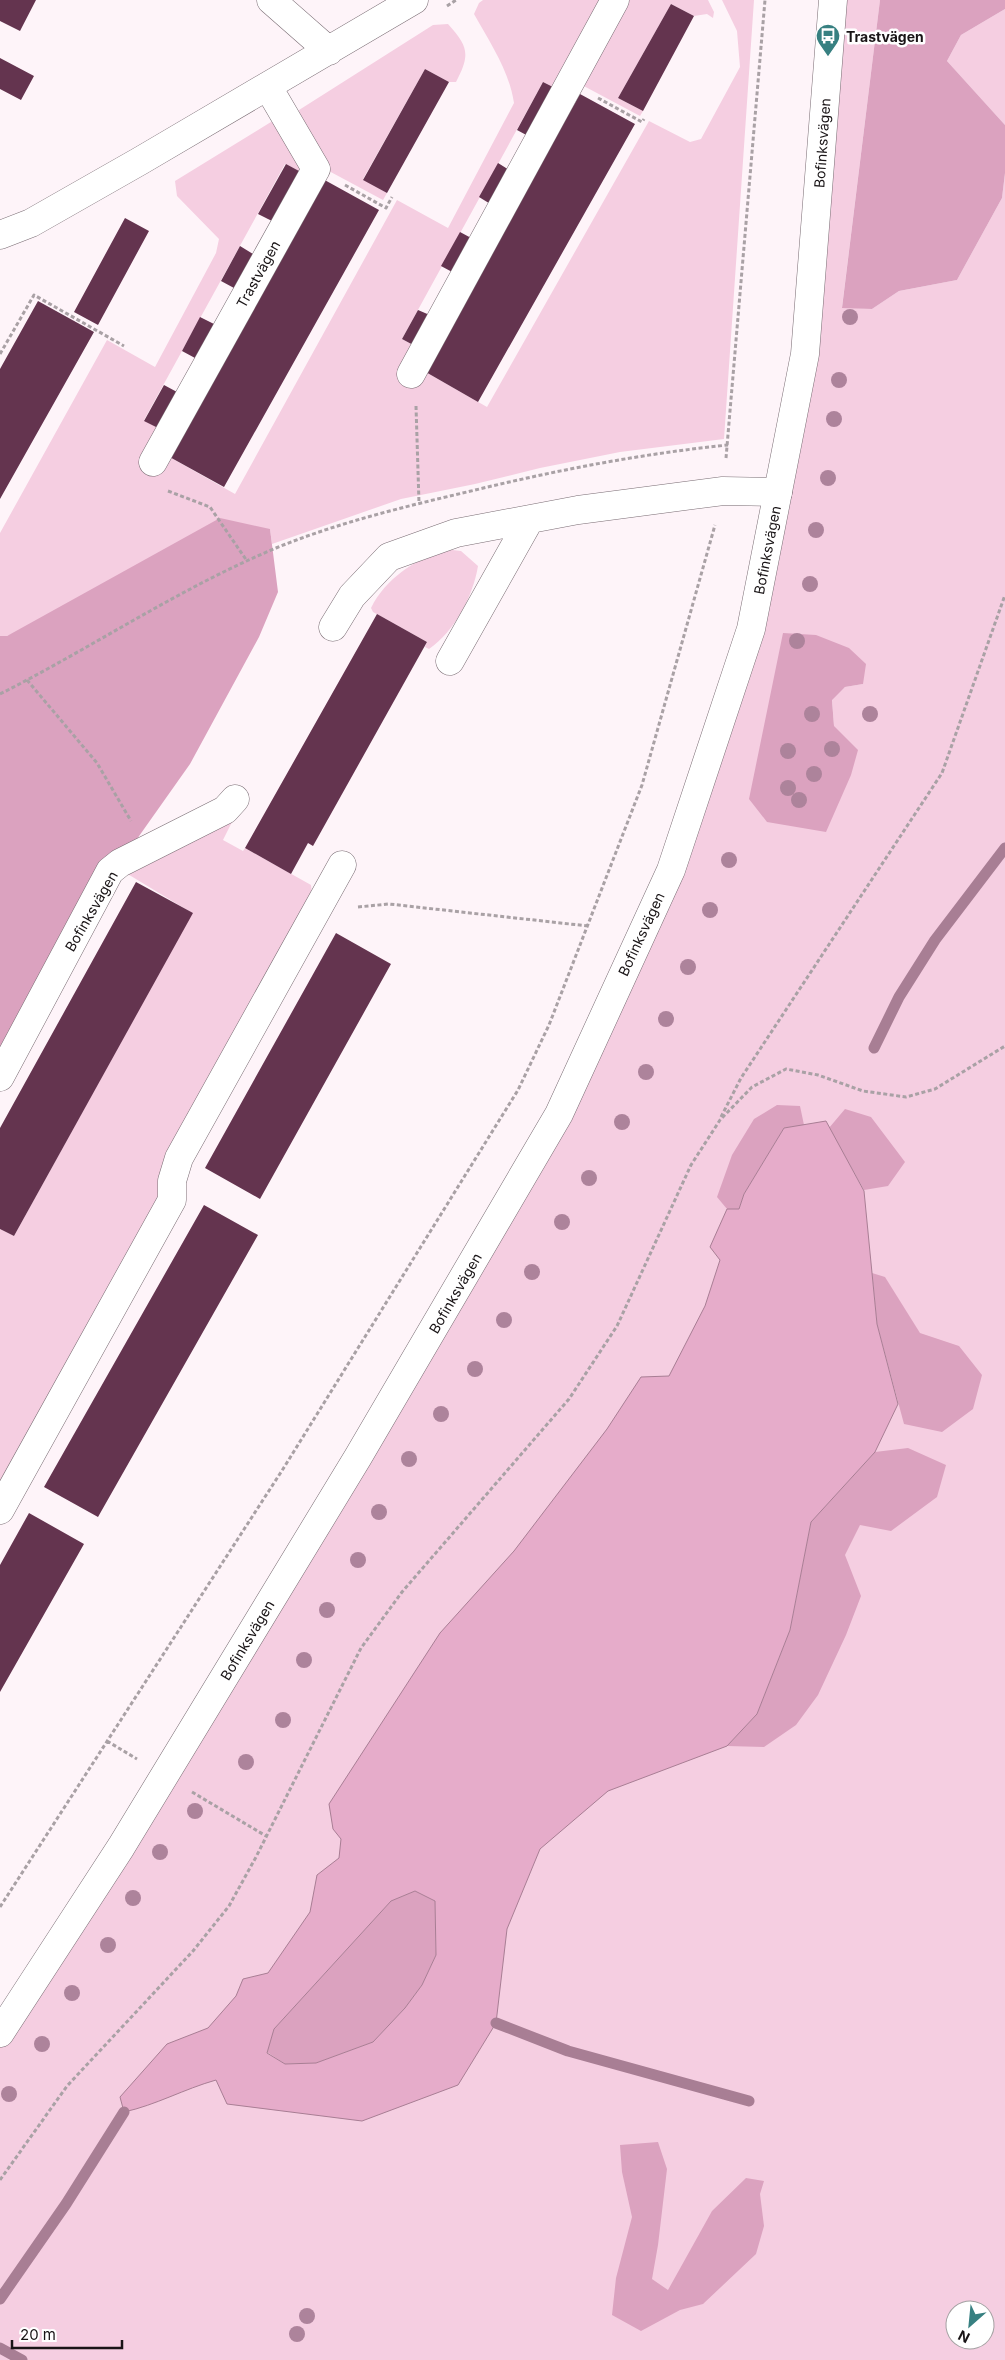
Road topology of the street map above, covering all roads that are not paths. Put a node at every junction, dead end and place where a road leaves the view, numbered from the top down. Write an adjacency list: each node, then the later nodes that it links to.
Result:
1 (272, 0): 5 (street)
2 (414, 0): 5 (street)
3 (615, 0): 8 (street)
4 (833, 0): 10 (street, Bofinksvägen)
5 (329, 51): 6 (street)
6 (268, 87): 7 (street); 9 (street, Trastvägen)
7 (0, 235)
8 (411, 374)
9 (153, 462)
10 (778, 492): 11 (street, Bofinksvägen); 18 (street, Bofinksvägen)
11 (530, 519): 12 (street, Bofinksvägen); 13 (street)
12 (333, 627)
13 (450, 661)
14 (235, 799): 16 (street, Bofinksvägen)
15 (342, 864): 17 (street)
16 (0, 1077)
17 (0, 1510)
18 (0, 2033)

